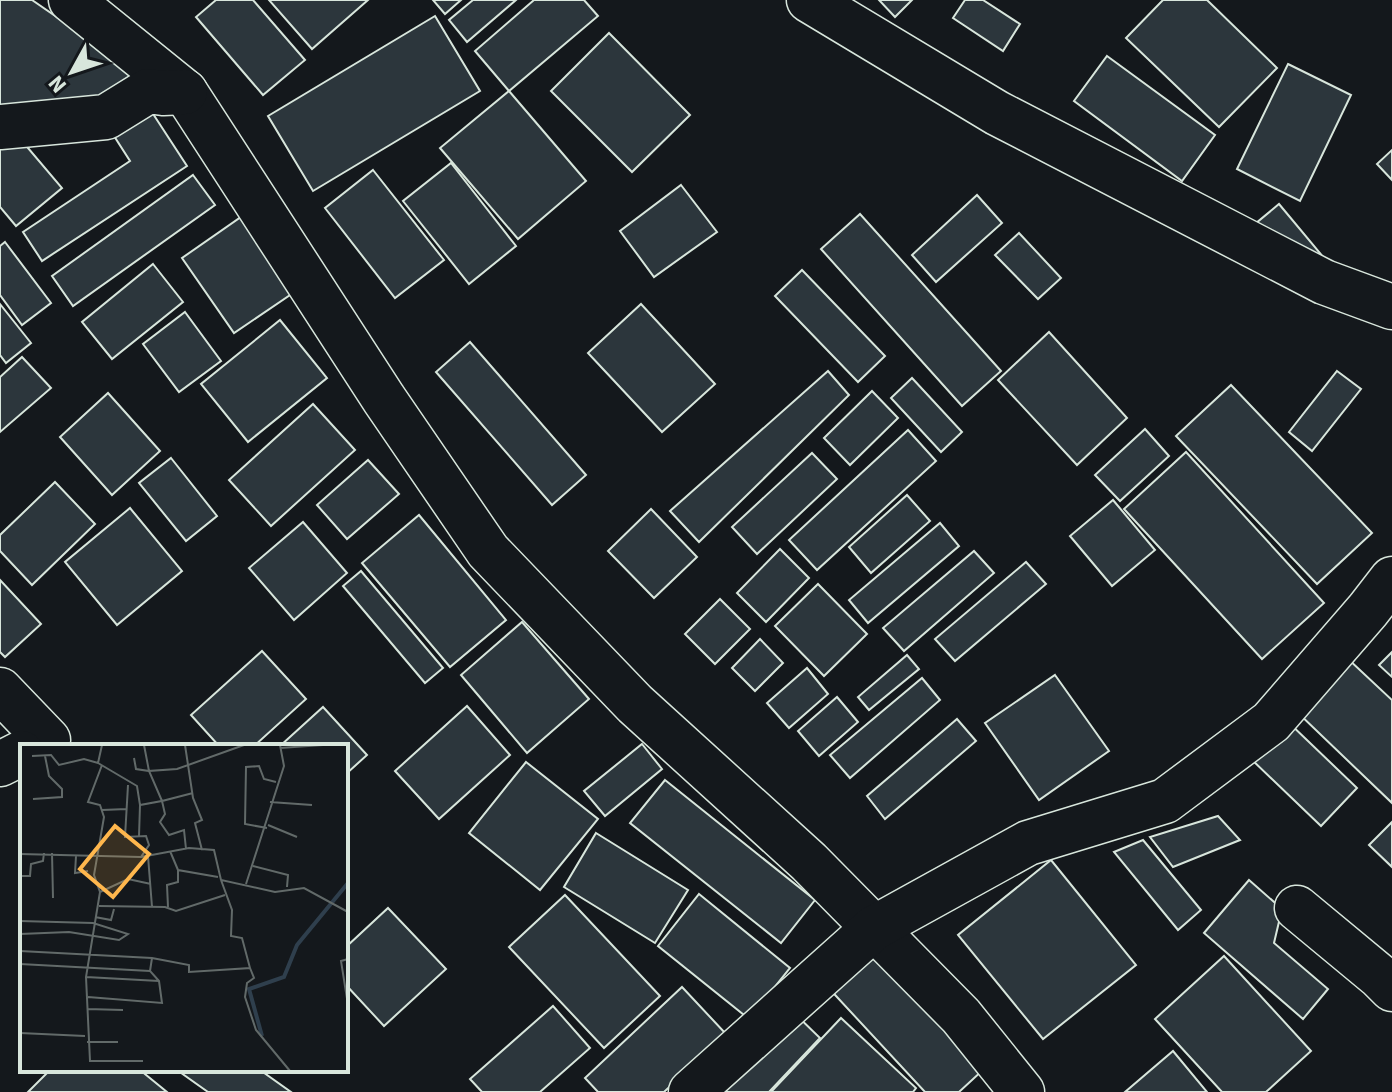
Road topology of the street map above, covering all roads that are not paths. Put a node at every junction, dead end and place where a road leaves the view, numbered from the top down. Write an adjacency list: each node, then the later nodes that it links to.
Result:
1 (71, 0): 3 (street)
2 (809, 0): 5 (street)
3 (185, 92): 4 (street); 12 (street)
4 (0, 127)
5 (1392, 307)
6 (1392, 579): 12 (street)
7 (0, 690): 8 (street)
8 (41, 744)
9 (20, 754): 10 (street)
10 (0, 764)
11 (1297, 908): 13 (street)
12 (874, 928): 14 (street); 15 (street)
13 (1392, 989)
14 (691, 1092)
15 (1022, 1092)

